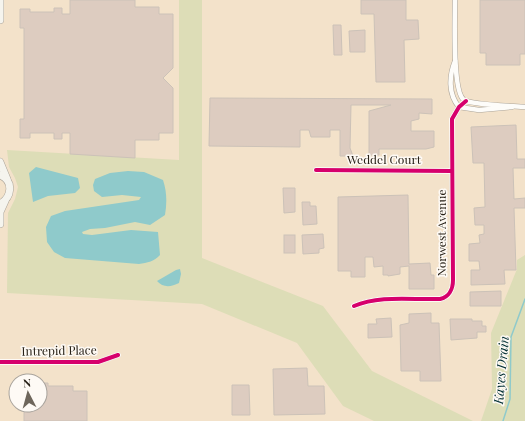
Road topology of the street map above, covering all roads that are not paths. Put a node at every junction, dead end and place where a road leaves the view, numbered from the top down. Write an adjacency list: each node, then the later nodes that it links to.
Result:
1 (0, 0): 3 (street)
2 (455, 0): 4 (street)
3 (0, 20)
4 (455, 61): 5 (street); 8 (street)
5 (466, 101): 6 (street); 8 (street, Norwest Avenue)
6 (517, 106): 7 (street); 8 (street)
7 (525, 106)
8 (459, 107): 11 (street, Norwest Avenue)
9 (0, 162): 13 (street)
10 (316, 170): 11 (street, Weddel Court)
11 (452, 171): 16 (street, Norwest Avenue)
12 (0, 175): 13 (street)
13 (7, 179): 14 (street)
14 (2, 202): 15 (street)
15 (0, 224)
16 (354, 306)
17 (118, 355): 18 (street, Intrepid Place)
18 (0, 362)

